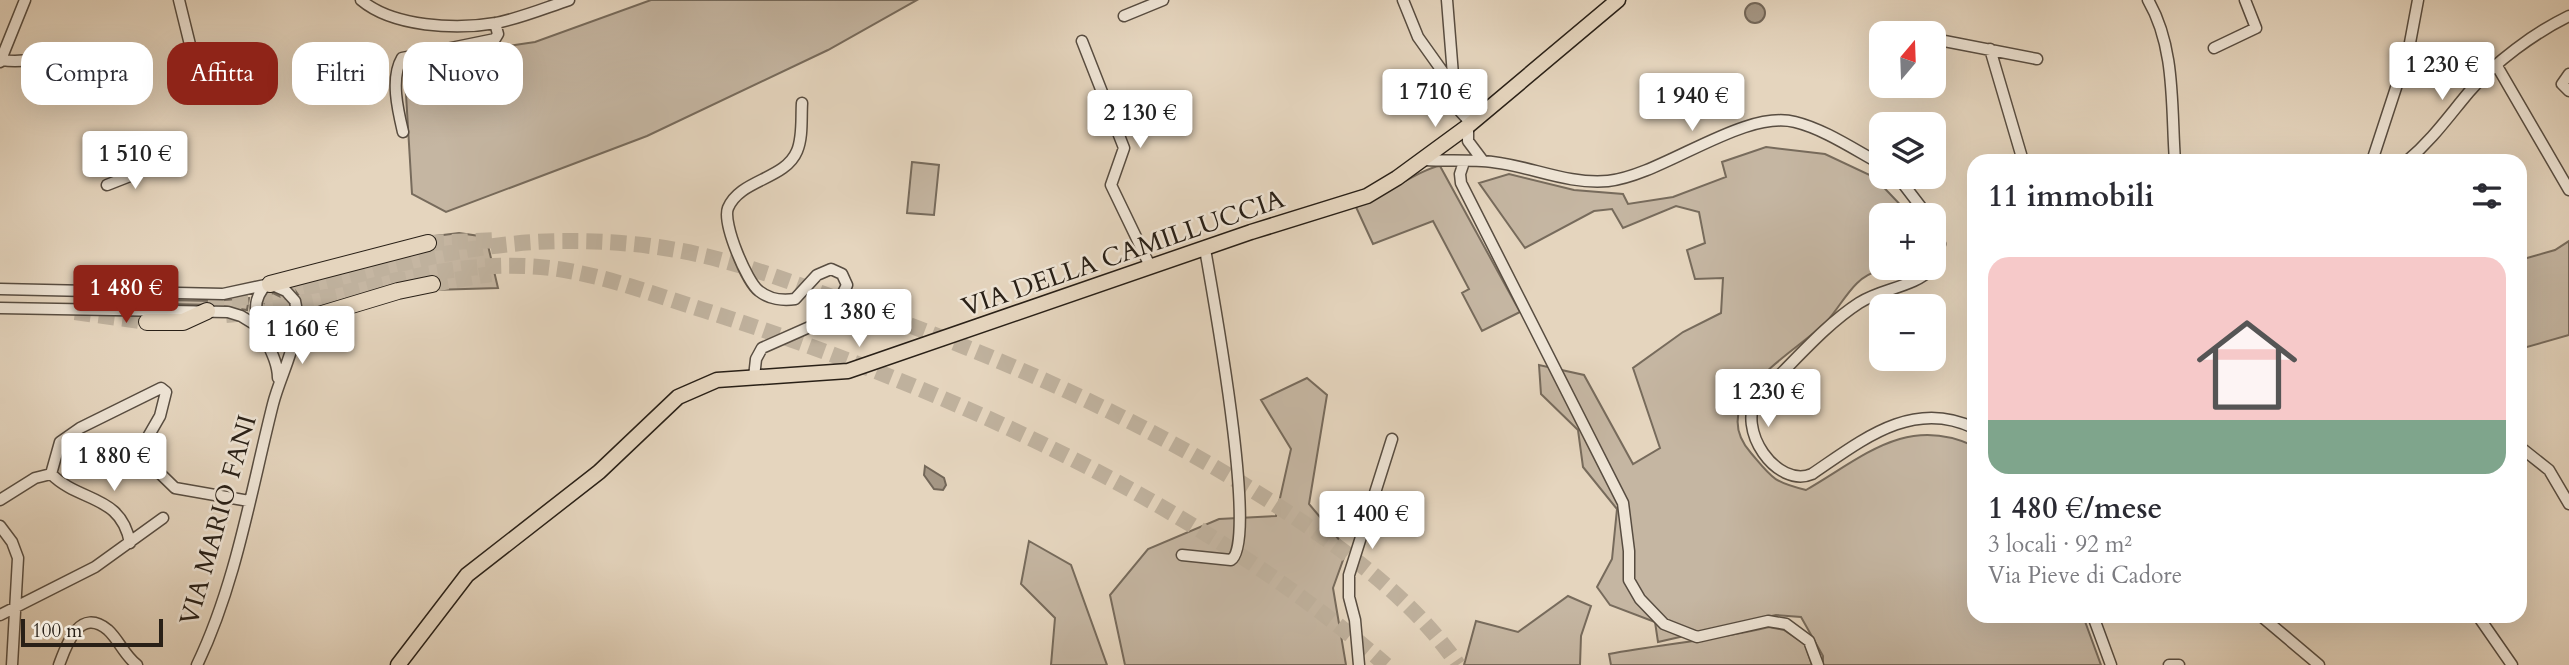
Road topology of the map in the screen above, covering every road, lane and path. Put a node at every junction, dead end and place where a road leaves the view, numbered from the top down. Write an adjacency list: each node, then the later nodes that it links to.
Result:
1 (25, 0): 21 (street)
2 (179, 0): 17 (street)
3 (361, 0): 14 (street)
4 (569, 0): 14 (street)
5 (1163, 0): 12 (street)
6 (1403, 0): 25 (street)
7 (1447, 0): 25 (street)
8 (1618, 0): 28 (main road, VIA DELLA CAMILLUCCIA)
9 (2148, 0): 31 (street)
10 (2245, 0): 18 (street)
11 (2418, 0): 32 (street)
12 (1124, 16)
13 (2569, 16): 23 (street)
14 (495, 23): 29 (street)
15 (1082, 41): 45 (street)
16 (1946, 41): 19 (street)
17 (189, 42)
18 (2214, 48)
19 (1990, 49): 20 (street); 30 (street)
20 (2037, 59)
21 (1, 61): 22 (street)
22 (21, 61)
23 (2497, 66): 33 (street); 41 (street)
24 (2569, 74): 26 (street)
25 (1455, 89): 28 (street)
26 (2569, 92)
27 (802, 103): 58 (street)
28 (1470, 125): 35 (main road, VIA DELLA CAMILLUCCIA); 36 (street)
29 (403, 132)
30 (2022, 154)
31 (2174, 154)
32 (2374, 154)
33 (2419, 154)
34 (1869, 158): 36 (street)
35 (1424, 160): 37 (street); 44 (main road, VIA DELLA CAMILLUCCIA)
36 (1483, 161): 37 (street)
37 (1464, 162): 82 (street)
38 (139, 167): 39 (street)
39 (107, 185)
40 (1907, 189): 42 (street)
41 (2569, 190)
42 (1918, 203)
43 (428, 243): 47 (highway)
44 (1205, 249): 45 (main road, VIA DELLA CAMILLUCCIA); 70 (street)
45 (1151, 268): 58 (main road, VIA DELLA CAMILLUCCIA)
46 (1917, 280): 60 (street)
47 (269, 284): 50 (street); 55 (street); 56 (street, VIA MARIO FANI)
48 (432, 284): 56 (highway)
49 (0, 289): 50 (street)
50 (56, 291): 52 (street)
51 (0, 307): 52 (street)
52 (55, 308): 53 (street)
53 (207, 311): 54 (highway); 55 (street)
54 (147, 322)
55 (259, 327): 57 (street)
56 (292, 345): 57 (street); 59 (street, VIA MARIO FANI)
57 (272, 349): 59 (street)
58 (754, 377): 80 (main road, VIA DELLA CAMILLUCCIA)
59 (278, 385): 65 (street, VIA MARIO FANI)
60 (1967, 426)
61 (1392, 439): 81 (street)
62 (2527, 453): 66 (street)
63 (51, 474): 64 (street); 65 (street); 69 (street)
64 (0, 500)
65 (249, 502): 79 (street, VIA MARIO FANI)
66 (2569, 504)
67 (163, 518): 69 (street)
68 (0, 526): 71 (street)
69 (131, 543): 71 (street)
70 (1182, 555)
71 (16, 607): 72 (street); 76 (street)
72 (0, 615)
73 (2095, 623): 83 (street)
74 (2269, 623): 86 (street)
75 (2482, 623): 87 (street)
76 (12, 665)
77 (59, 665): 78 (street)
78 (137, 665)
79 (197, 665)
80 (398, 665)
81 (1359, 665)
82 (1818, 665)
83 (2110, 665)
84 (2169, 665): 85 (street)
85 (2179, 665)
86 (2319, 665)
87 (2512, 665)

